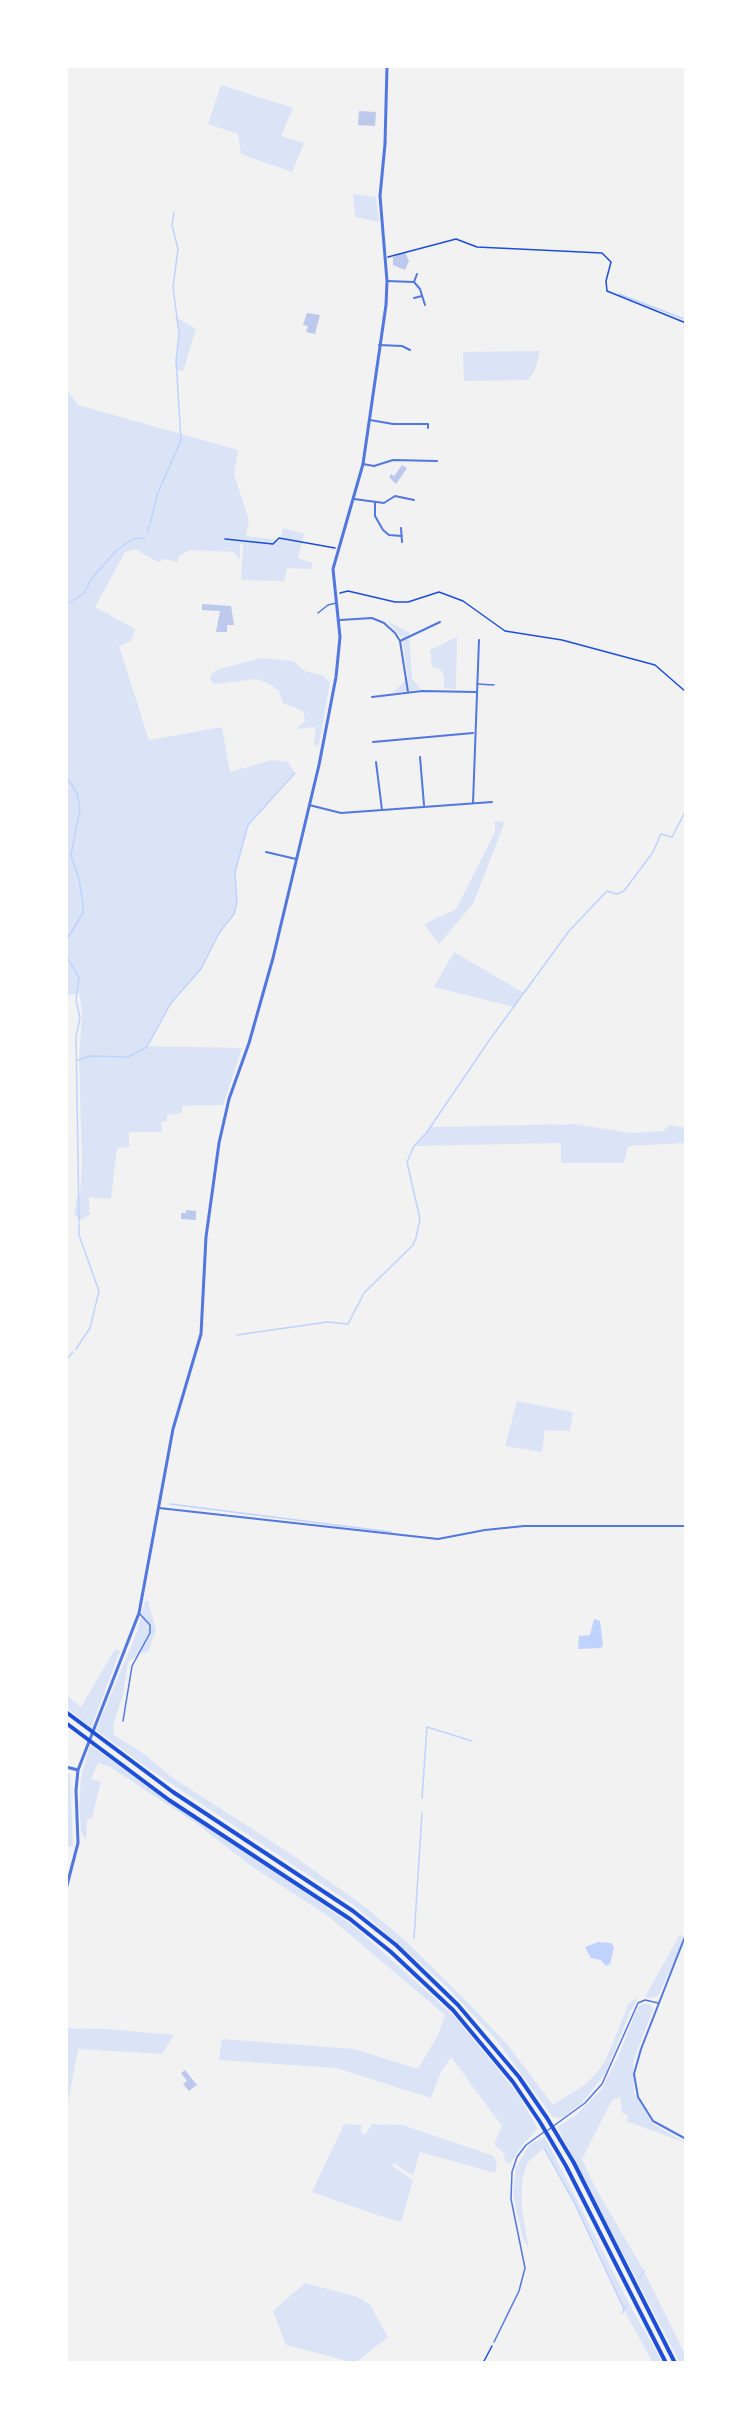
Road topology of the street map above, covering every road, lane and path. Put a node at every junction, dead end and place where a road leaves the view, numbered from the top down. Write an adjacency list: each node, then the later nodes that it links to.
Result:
1 (387, 66): 2 (street)
2 (385, 259): 4 (street); 9 (path)
3 (417, 274): 5 (street)
4 (387, 281): 5 (street); 10 (street)
5 (414, 282): 6 (street)
6 (422, 296): 7 (street); 8 (street)
7 (414, 298)
8 (425, 305)
9 (686, 323)
10 (379, 345): 11 (street); 12 (street)
11 (410, 350)
12 (370, 420): 13 (street); 15 (street)
13 (428, 426)
14 (437, 461): 15 (street)
15 (363, 464): 16 (street)
16 (354, 499): 18 (street); 23 (street)
17 (414, 500): 18 (street)
18 (375, 502): 20 (street)
19 (401, 528): 20 (street)
20 (402, 537): 22 (street)
21 (225, 539): 23 (path)
22 (402, 542)
23 (339, 549): 24 (street)
24 (336, 594): 25 (street); 35 (path)
25 (337, 603): 26 (lane); 27 (street)
26 (318, 613)
27 (339, 620): 30 (street); 44 (street)
28 (440, 622): 30 (street)
29 (479, 640): 31 (street)
30 (400, 641): 33 (street)
31 (477, 684): 32 (lane); 34 (street)
32 (494, 685)
33 (408, 692): 34 (street); 36 (street)
34 (476, 692): 37 (street)
35 (686, 692)
36 (372, 697)
37 (473, 733): 38 (street); 41 (street)
38 (373, 742)
39 (420, 757): 43 (street)
40 (376, 762): 45 (street)
41 (472, 802): 42 (street); 43 (street)
42 (492, 802)
43 (424, 805): 45 (street)
44 (309, 806): 45 (street); 47 (street)
45 (382, 810)
46 (266, 852): 47 (street)
47 (296, 859): 48 (street)
48 (159, 1508): 49 (street); 50 (street)
49 (686, 1526)
50 (139, 1613): 52 (lane); 55 (street)
51 (66, 1712): 64 (highway)
52 (123, 1721)
53 (66, 1723): 63 (highway)
54 (66, 1767): 55 (street)
55 (78, 1770): 56 (street)
56 (66, 1889)
57 (686, 1934): 58 (street)
58 (659, 2003): 59 (street); 60 (lane)
59 (686, 2139)
60 (494, 2342)
61 (491, 2348): 62 (path)
62 (483, 2363)
63 (666, 2363)
64 (675, 2363)

